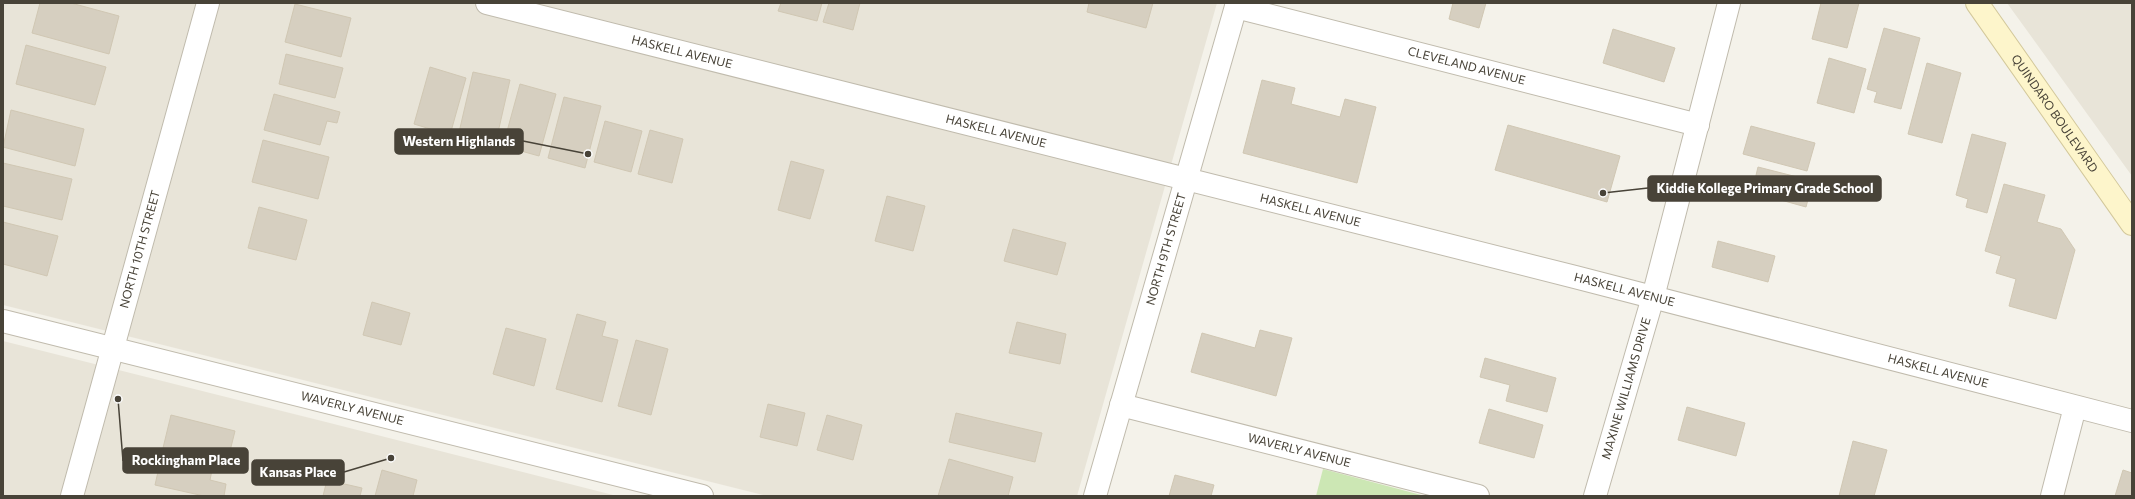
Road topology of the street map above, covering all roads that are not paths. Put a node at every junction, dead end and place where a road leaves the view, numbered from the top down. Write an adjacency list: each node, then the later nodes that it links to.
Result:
1 (208, 3): 11 (street, NORTH 10TH STREET)
2 (487, 3): 7 (street, HASKELL AVENUE)
3 (1729, 3): 6 (street, MAXINE WILLIAMS DRIVE)
4 (1980, 4): 8 (main road, QUINDARO BOULEVARD)
5 (1237, 5): 6 (street, CLEVELAND AVENUE); 7 (street, NORTH 9TH STREET)
6 (1698, 125): 9 (street, MAXINE WILLIAMS DRIVE)
7 (1186, 180): 9 (street, HASKELL AVENUE); 12 (street, NORTH 9TH STREET)
8 (2132, 224)
9 (1654, 297): 13 (street, HASKELL AVENUE); 19 (street, MAXINE WILLIAMS DRIVE)
10 (3, 321): 11 (street, WAVERLY AVENUE)
11 (111, 348): 15 (street, NORTH 10TH STREET); 16 (street, WAVERLY AVENUE)
12 (1121, 405): 17 (street, NORTH 9TH STREET); 18 (street, WAVERLY AVENUE)
13 (2075, 407): 14 (street, HASKELL AVENUE); 20 (street)
14 (2132, 421)
15 (72, 496)
16 (702, 496)
17 (1095, 496)
18 (1478, 496)
19 (1595, 496)
20 (2052, 496)

